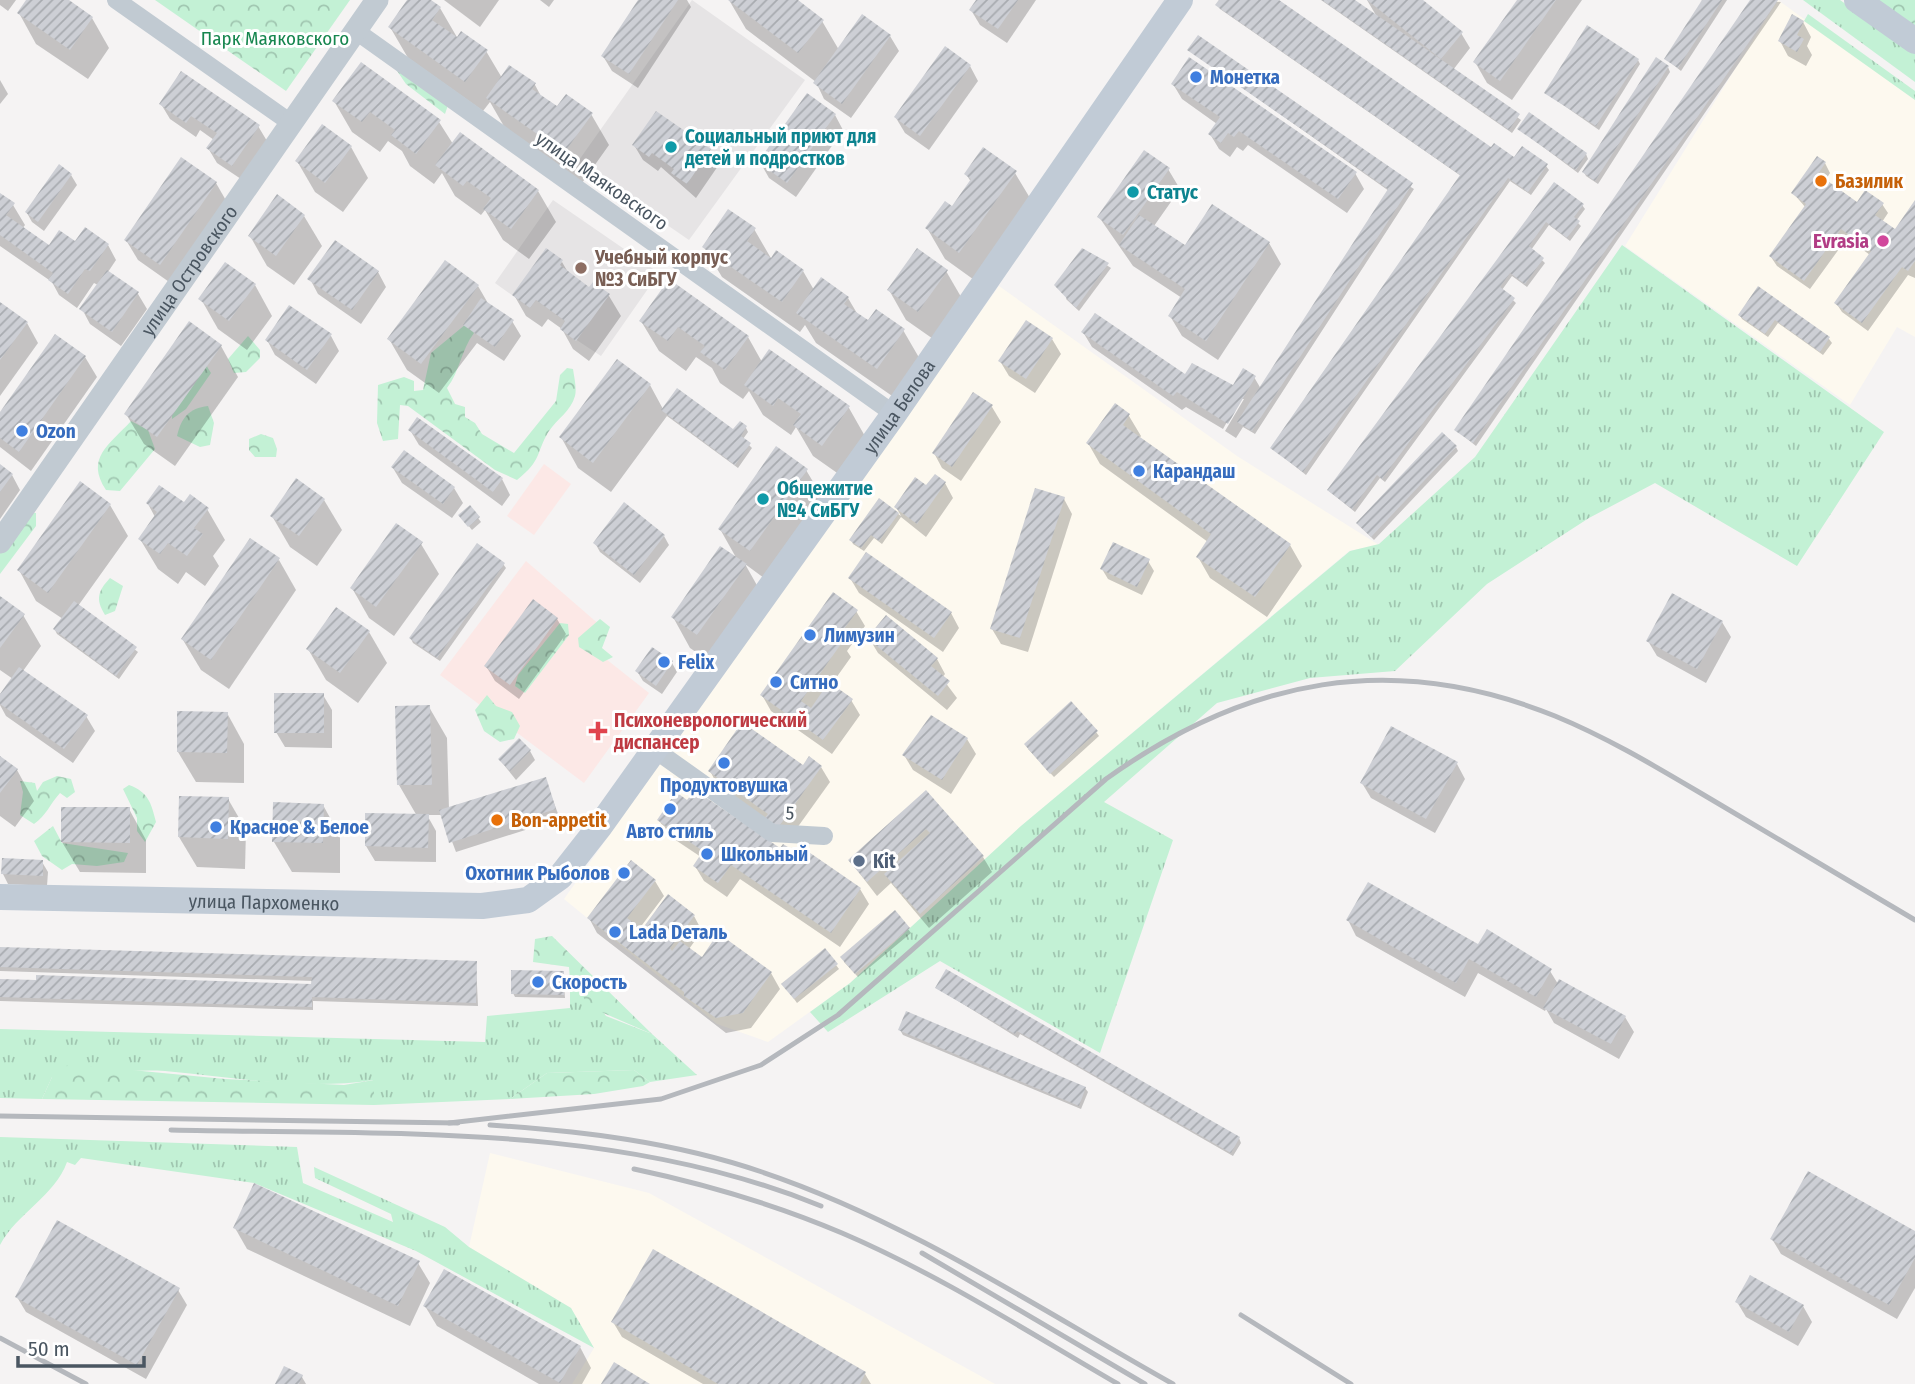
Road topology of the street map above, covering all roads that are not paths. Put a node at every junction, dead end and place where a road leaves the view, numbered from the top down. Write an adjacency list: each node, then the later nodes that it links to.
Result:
1 (116, 0): 7 (street)
2 (377, 0): 5 (street, улица Островского)
3 (1180, 0): 8 (main road, улица Белова)
4 (1857, 0): 6 (main road)
5 (356, 31): 7 (street, улица Островского); 8 (street, улица Маяковского)
6 (1915, 41)
7 (291, 123): 9 (street, улица Островского)
8 (894, 414): 10 (main road, улица Белова)
9 (0, 542)
10 (654, 749): 11 (street, 5); 13 (main road, улица Белова)
11 (824, 836)
12 (0, 897): 13 (main road, улица Пархоменко)
13 (528, 900)

